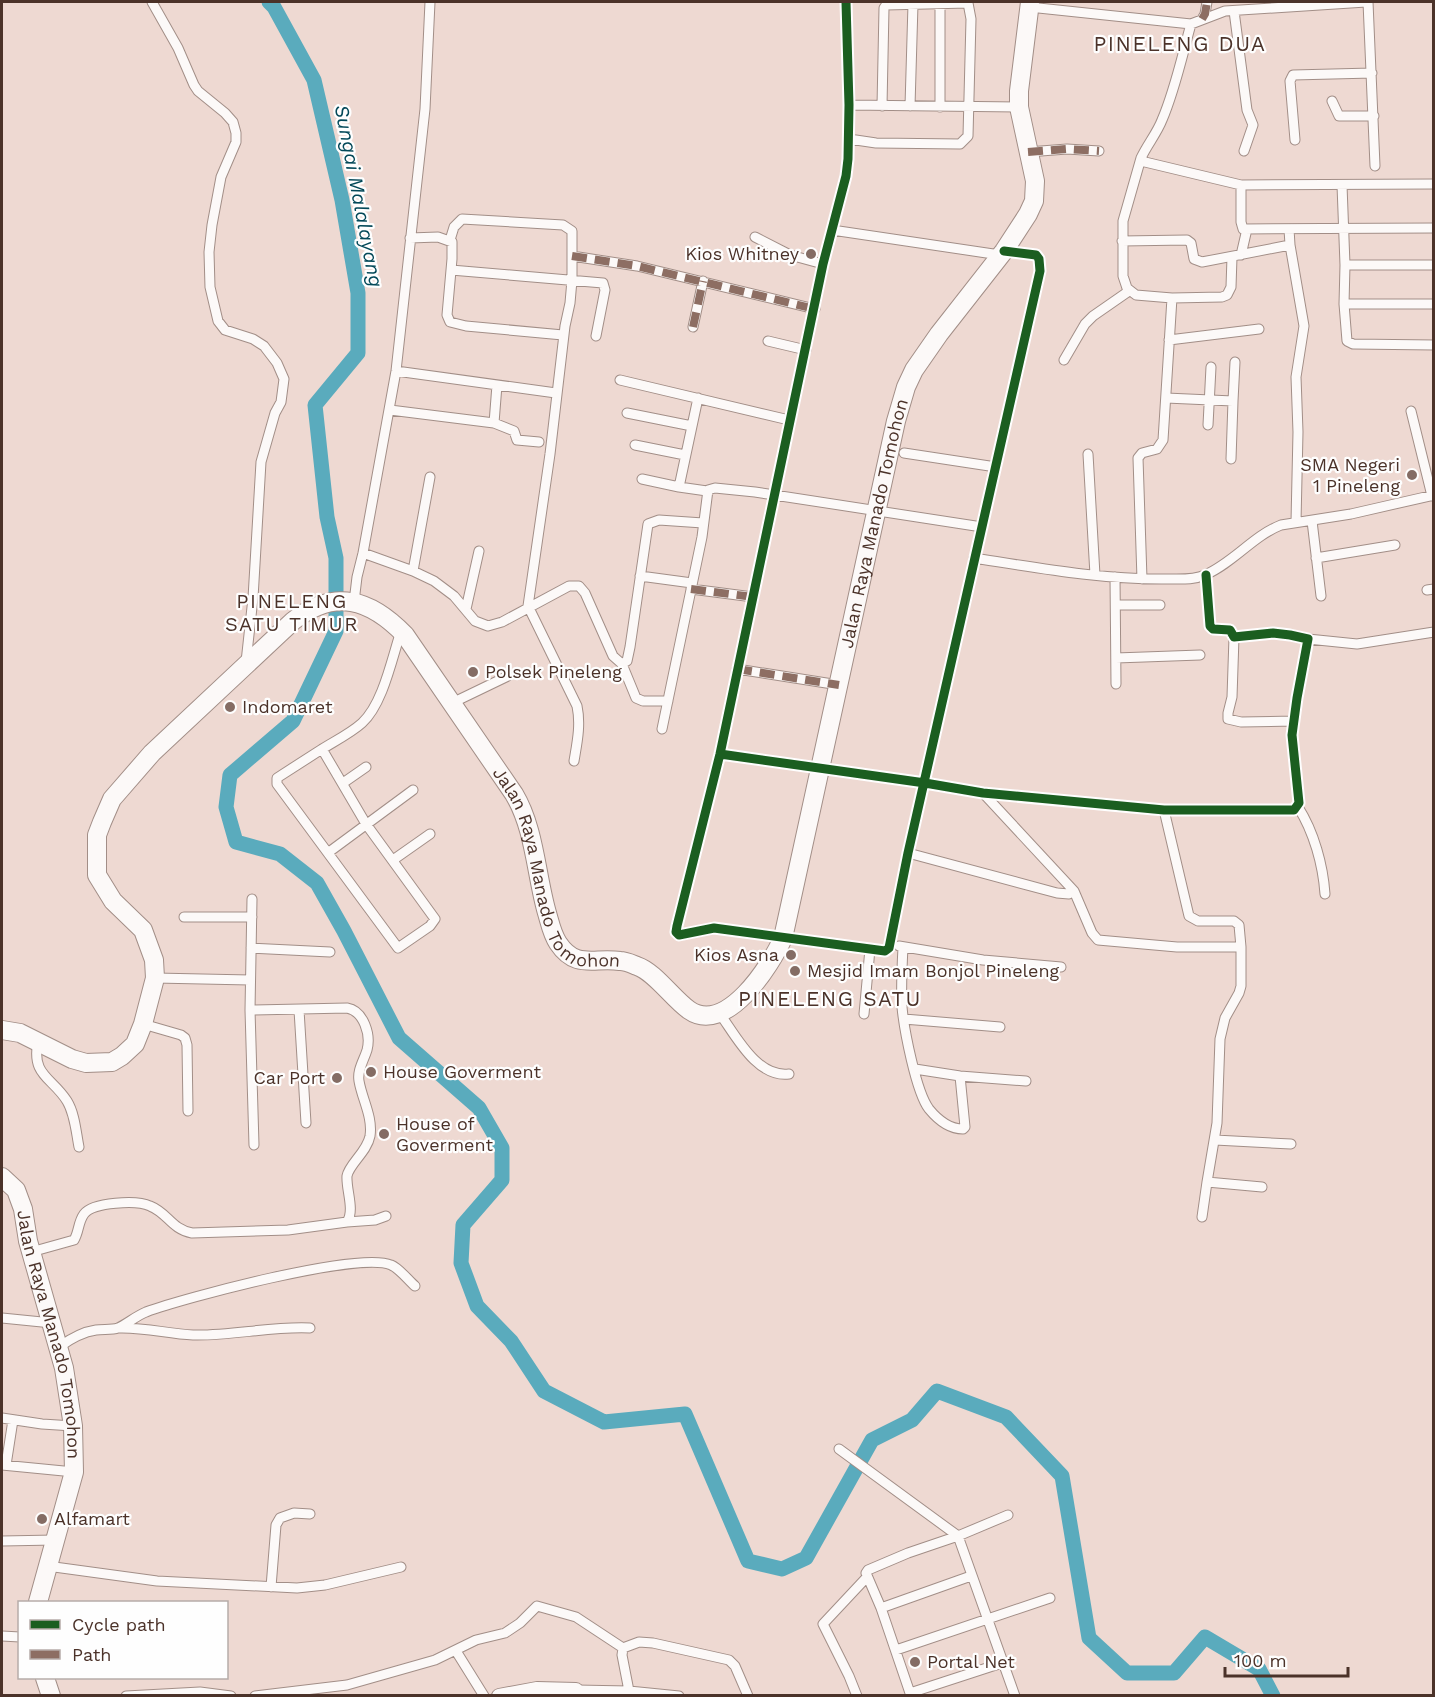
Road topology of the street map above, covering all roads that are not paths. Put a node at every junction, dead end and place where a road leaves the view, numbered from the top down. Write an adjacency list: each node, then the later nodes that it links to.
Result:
1 (152, 2): 125 (street)
2 (430, 2): 37 (street)
3 (846, 2): 14 (street)
4 (1207, 2): 10 (street)
5 (1367, 2): 9 (street); 12 (street)
6 (913, 4): 7 (street); 15 (street); 16 (street)
7 (940, 4): 17 (street); 18 (street)
8 (1029, 4): 11 (street); 19 (highway, Jalan Raya Manado Tomohon)
9 (1234, 10): 10 (street); 24 (street)
10 (1202, 19): 11 (street)
11 (1191, 24): 26 (street)
12 (1372, 73): 20 (street); 22 (street)
13 (1332, 101): 20 (street)
14 (849, 105): 15 (street); 21 (street)
15 (882, 106): 16 (street)
16 (910, 106): 17 (street)
17 (940, 106): 18 (street)
18 (969, 106): 19 (street); 21 (street)
19 (1019, 107): 25 (highway, Jalan Raya Manado Tomohon)
20 (1374, 116): 27 (street)
21 (849, 139): 32 (street)
22 (1295, 140)
23 (1099, 151): 25 (street)
24 (1244, 151)
25 (1028, 152): 41 (highway, Jalan Raya Manado Tomohon)
26 (1141, 158): 28 (street); 39 (street)
27 (1376, 166)
28 (1241, 184): 30 (street); 33 (street)
29 (1434, 184): 30 (street)
30 (1342, 185): 35 (street)
31 (1434, 228): 35 (street)
32 (832, 230): 41 (street); 44 (street)
33 (1247, 230): 34 (street); 43 (street)
34 (1289, 230): 35 (street); 40 (street)
35 (1343, 230): 45 (street)
36 (755, 237): 44 (street)
37 (410, 238): 38 (street); 66 (street)
38 (450, 240): 42 (street); 47 (street)
39 (1122, 241): 43 (street); 50 (street)
40 (1290, 245): 43 (street); 96 (street)
41 (1002, 253): 87 (street); 94 (highway, Jalan Raya Manado Tomohon)
42 (572, 256): 48 (street); 49 (street)
43 (1237, 256): 51 (street)
44 (823, 264): 54 (street)
45 (1345, 265): 46 (street); 52 (street)
46 (1434, 265)
47 (451, 270): 48 (street); 57 (street)
48 (572, 280): 57 (street); 58 (street)
49 (703, 281): 54 (street); 55 (street)
50 (1129, 291): 51 (street); 63 (street)
51 (1172, 298): 59 (street)
52 (1344, 304): 53 (street); 61 (street)
53 (1434, 304)
54 (815, 309): 62 (street)
55 (693, 327)
56 (1259, 329): 59 (street)
57 (563, 335): 69 (street)
58 (596, 336)
59 (1169, 340): 71 (street)
60 (768, 341): 62 (street)
61 (1434, 345)
62 (806, 350): 77 (street)
63 (1064, 360)
64 (1235, 362): 73 (street)
65 (1211, 367): 72 (street)
66 (396, 371): 68 (street); 74 (street)
67 (620, 380): 70 (street)
68 (497, 385): 69 (street); 78 (street)
69 (556, 393): 116 (street)
70 (698, 398): 77 (street); 80 (street)
71 (1166, 398): 72 (street); 109 (street)
72 (1209, 400): 73 (street); 79 (street)
73 (1233, 401): 86 (street)
74 (390, 410): 78 (street); 101 (street)
75 (1411, 411): 92 (street)
76 (627, 413): 80 (street)
77 (789, 420): 93 (street)
78 (494, 423): 81 (street)
79 (1208, 425)
80 (692, 426): 85 (street)
81 (539, 442)
82 (635, 445): 85 (street)
83 (904, 453): 87 (street)
84 (1088, 454): 105 (street)
85 (685, 455): 90 (street)
86 (1231, 459)
87 (996, 467): 98 (street)
88 (430, 477): 104 (street)
89 (642, 478): 90 (street)
90 (679, 487): 91 (street)
91 (707, 491): 93 (street); 97 (street)
92 (1433, 495): 95 (street)
93 (775, 496): 94 (street); 112 (street)
94 (877, 512): 98 (street); 129 (highway, Jalan Raya Manado Tomohon)
95 (1312, 520): 96 (street); 103 (street)
96 (1296, 522): 106 (street)
97 (703, 523): 107 (street); 110 (street)
98 (982, 527): 102 (street)
99 (1395, 545): 103 (street)
100 (479, 551): 117 (street)
101 (363, 553): 104 (street); 113 (street)
102 (974, 558): 105 (street); 140 (street)
103 (1316, 558): 111 (street)
104 (413, 571): 117 (street)
105 (1095, 575): 108 (street)
106 (1206, 575): 109 (street); 120 (street)
107 (640, 576): 110 (street); 124 (street)
108 (1115, 577): 109 (street); 114 (street)
109 (1143, 579)
110 (692, 586): 112 (street); 130 (street)
111 (1321, 596)
112 (753, 597): 126 (street)
113 (350, 602): 118 (highway, Jalan Raya Manado Tomohon); 125 (highway)
114 (1116, 605): 115 (street); 123 (street)
115 (1160, 605)
116 (528, 606): 117 (street); 124 (street); 136 (street)
117 (466, 609)
118 (401, 631): 131 (highway, Jalan Raya Manado Tomohon); 134 (street)
119 (1434, 632): 121 (street)
120 (1234, 637): 121 (street); 132 (street)
121 (1308, 639): 132 (street)
122 (1200, 655): 123 (street)
123 (1116, 658): 128 (street)
124 (622, 664): 130 (street)
125 (245, 665): 163 (highway)
126 (736, 669): 129 (street); 135 (street)
127 (508, 676): 131 (street)
128 (1116, 684)
129 (839, 685): 138 (highway, Jalan Raya Manado Tomohon)
130 (668, 701): 133 (street)
131 (452, 703): 167 (highway, Jalan Raya Manado Tomohon)
132 (1294, 721): 143 (street)
133 (662, 729)
134 (321, 749): 139 (street); 147 (street)
135 (720, 754): 138 (street); 155 (street)
136 (574, 761)
137 (366, 767): 139 (street)
138 (821, 767): 140 (street); 155 (highway, Jalan Raya Manado Tomohon)
139 (343, 783): 145 (street)
140 (925, 783): 142 (street); 148 (street)
141 (413, 790): 145 (street)
142 (983, 793): 144 (street); 150 (street)
143 (1298, 807): 144 (street); 151 (street)
144 (1164, 810): 157 (street)
145 (366, 824): 147 (street); 149 (street)
146 (430, 834): 149 (street)
147 (329, 852): 149 (street)
148 (908, 853): 150 (street); 156 (street)
149 (393, 860)
150 (1074, 891): 157 (street)
151 (1324, 894)
152 (252, 899): 154 (street)
153 (184, 917): 154 (street)
154 (252, 917): 159 (street)
155 (783, 938): 160 (street); 167 (highway, Jalan Raya Manado Tomohon)
156 (891, 944): 158 (street); 160 (street)
157 (1242, 946): 180 (street)
158 (903, 947): 162 (street); 169 (street)
159 (251, 948): 161 (street); 164 (street)
160 (870, 949): 168 (street)
161 (330, 952)
162 (1061, 967)
163 (155, 978): 164 (street); 170 (highway)
164 (250, 980): 165 (street)
165 (250, 1010): 166 (street); 182 (street)
166 (299, 1010): 179 (street); 189 (street)
167 (720, 1014): 175 (street)
168 (864, 1014)
169 (904, 1019): 171 (street); 174 (street)
170 (143, 1024): 173 (highway); 178 (street)
171 (1000, 1027)
172 (2, 1029): 173 (highway)
173 (38, 1041): 183 (street)
174 (915, 1069): 176 (street); 176 (street)
175 (789, 1074)
176 (960, 1076): 177 (street)
177 (1026, 1081)
178 (188, 1111)
179 (306, 1123)
180 (1215, 1140): 181 (street); 185 (street)
181 (1291, 1144)
182 (254, 1145)
183 (79, 1147)
184 (2, 1177): 190 (highway, Jalan Raya Manado Tomohon)
185 (1208, 1182): 186 (street); 188 (street)
186 (1262, 1187)
187 (386, 1216): 189 (street)
188 (1202, 1216)
189 (346, 1222): 190 (street)
190 (31, 1252): 193 (highway, Jalan Raya Manado Tomohon)
191 (415, 1286): 194 (street)
192 (2, 1318): 193 (street)
193 (52, 1323): 196 (highway, Jalan Raya Manado Tomohon)
194 (118, 1328): 195 (street); 196 (street)
195 (310, 1329)
196 (59, 1347): 199 (highway, Jalan Raya Manado Tomohon)
197 (2, 1418): 198 (street)
198 (13, 1420): 199 (street); 201 (street)
199 (74, 1426): 202 (highway, Jalan Raya Manado Tomohon)
200 (838, 1449): 205 (street)
201 (4, 1465): 202 (street)
202 (74, 1472): 206 (highway, Jalan Raya Manado Tomohon)
203 (310, 1514): 212 (street)
204 (1008, 1515): 205 (street)
205 (958, 1536): 210 (street); 211 (street)
206 (54, 1540): 207 (street); 208 (highway, Jalan Raya Manado Tomohon)
207 (2, 1541)
208 (47, 1566): 212 (street); 214 (highway, Jalan Raya Manado Tomohon)
209 (401, 1567): 212 (street)
210 (971, 1576): 215 (street); 216 (street)
211 (867, 1577): 215 (street); 235 (street)
212 (271, 1587)
213 (1050, 1598): 216 (street)
214 (38, 1601)
215 (881, 1608): 220 (street)
216 (988, 1620): 220 (street); 222 (street)
217 (2, 1636): 218 (street)
218 (18, 1637)
219 (623, 1648): 221 (street); 225 (street); 234 (street)
220 (896, 1650): 226 (street)
221 (456, 1651): 230 (street); 231 (street)
222 (1002, 1663): 226 (street); 236 (street)
223 (46, 1679): 227 (highway)
224 (576, 1693): 225 (street); 232 (street)
225 (630, 1693): 233 (street)
226 (910, 1694)
227 (51, 1695)
228 (126, 1695): 229 (street)
229 (231, 1695)
230 (255, 1695)
231 (484, 1695)
232 (499, 1695)
233 (679, 1695)
234 (748, 1695)
235 (857, 1695)
236 (1015, 1695)

